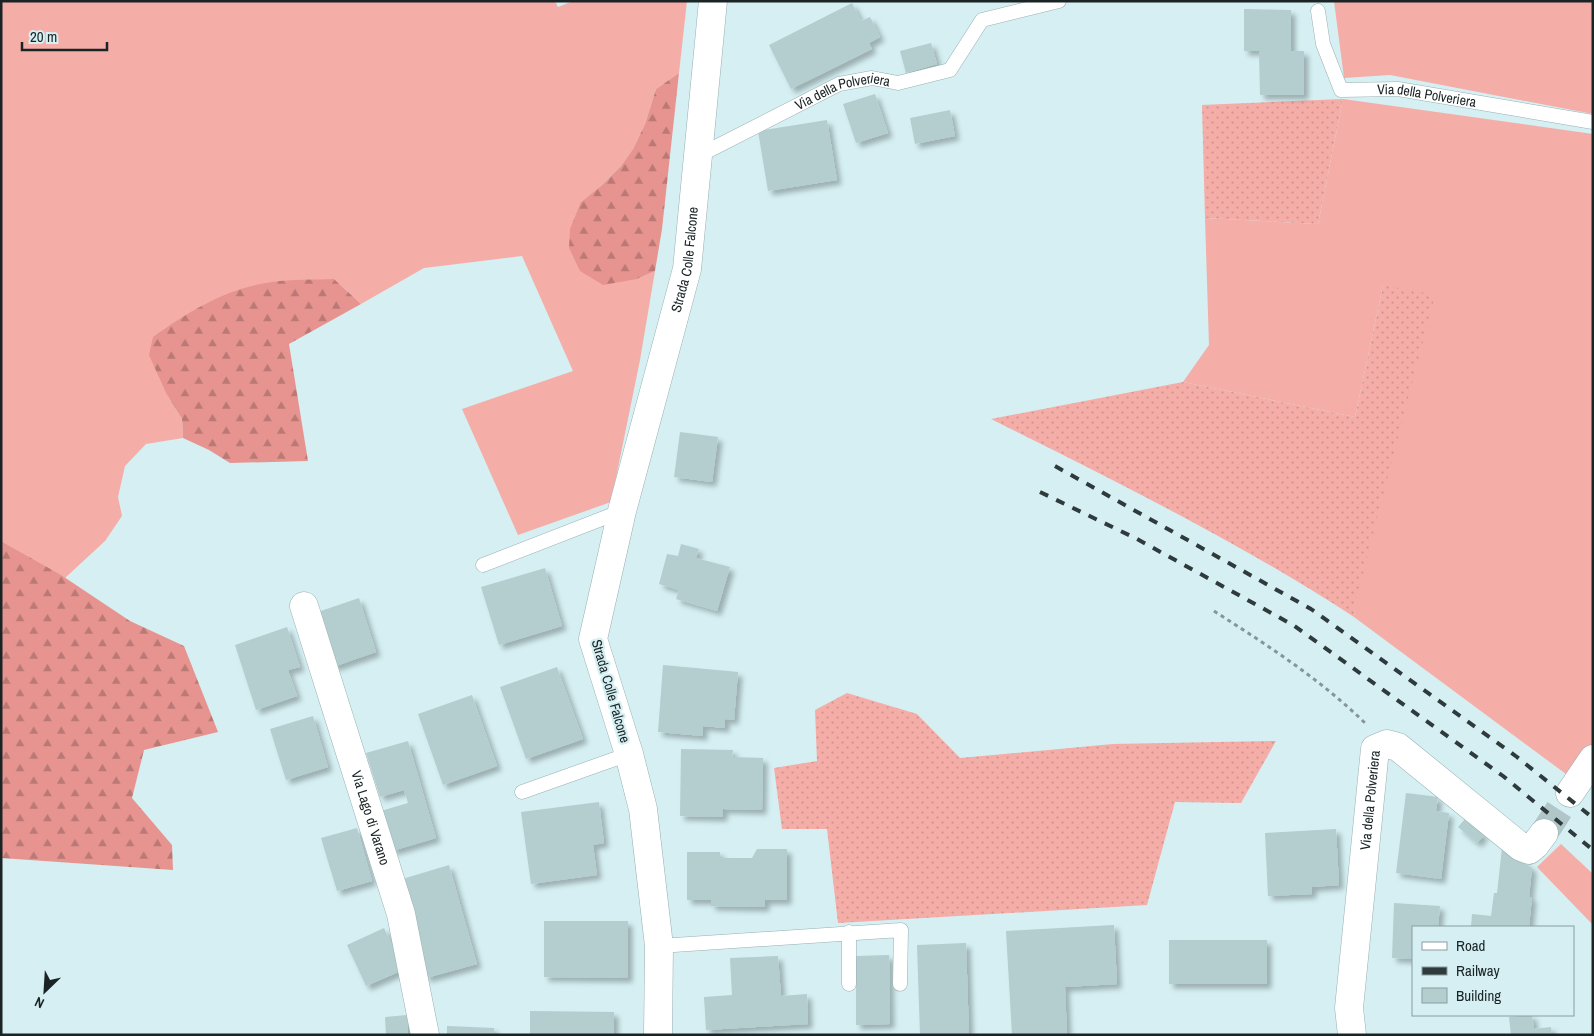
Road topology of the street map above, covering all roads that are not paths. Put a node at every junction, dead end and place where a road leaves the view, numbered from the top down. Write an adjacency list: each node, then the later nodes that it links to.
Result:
1 (714, 1): 5 (street, Strada Colle Falcone)
2 (1059, 1): 5 (lane, Via della Polveriera)
3 (1318, 11): 4 (lane, Via della Polveriera)
4 (1593, 122)
5 (698, 156): 6 (street, Strada Colle Falcone)
6 (622, 511): 7 (lane); 9 (street, Strada Colle Falcone)
7 (483, 565)
8 (304, 606): 18 (street, Via Lago di Varano)
9 (629, 754): 11 (lane, Strada Colle Falcone); 15 (street, Strada Colle Falcone)
10 (1593, 759): 12 (street)
11 (522, 792)
12 (1570, 793)
13 (1536, 841): 20 (street, Via della Polveriera)
14 (849, 932): 15 (lane); 16 (lane); 17 (lane)
15 (659, 946): 19 (street, Strada Colle Falcone)
16 (849, 984)
17 (900, 984)
18 (424, 1035)
19 (658, 1035)
20 (1352, 1035)

